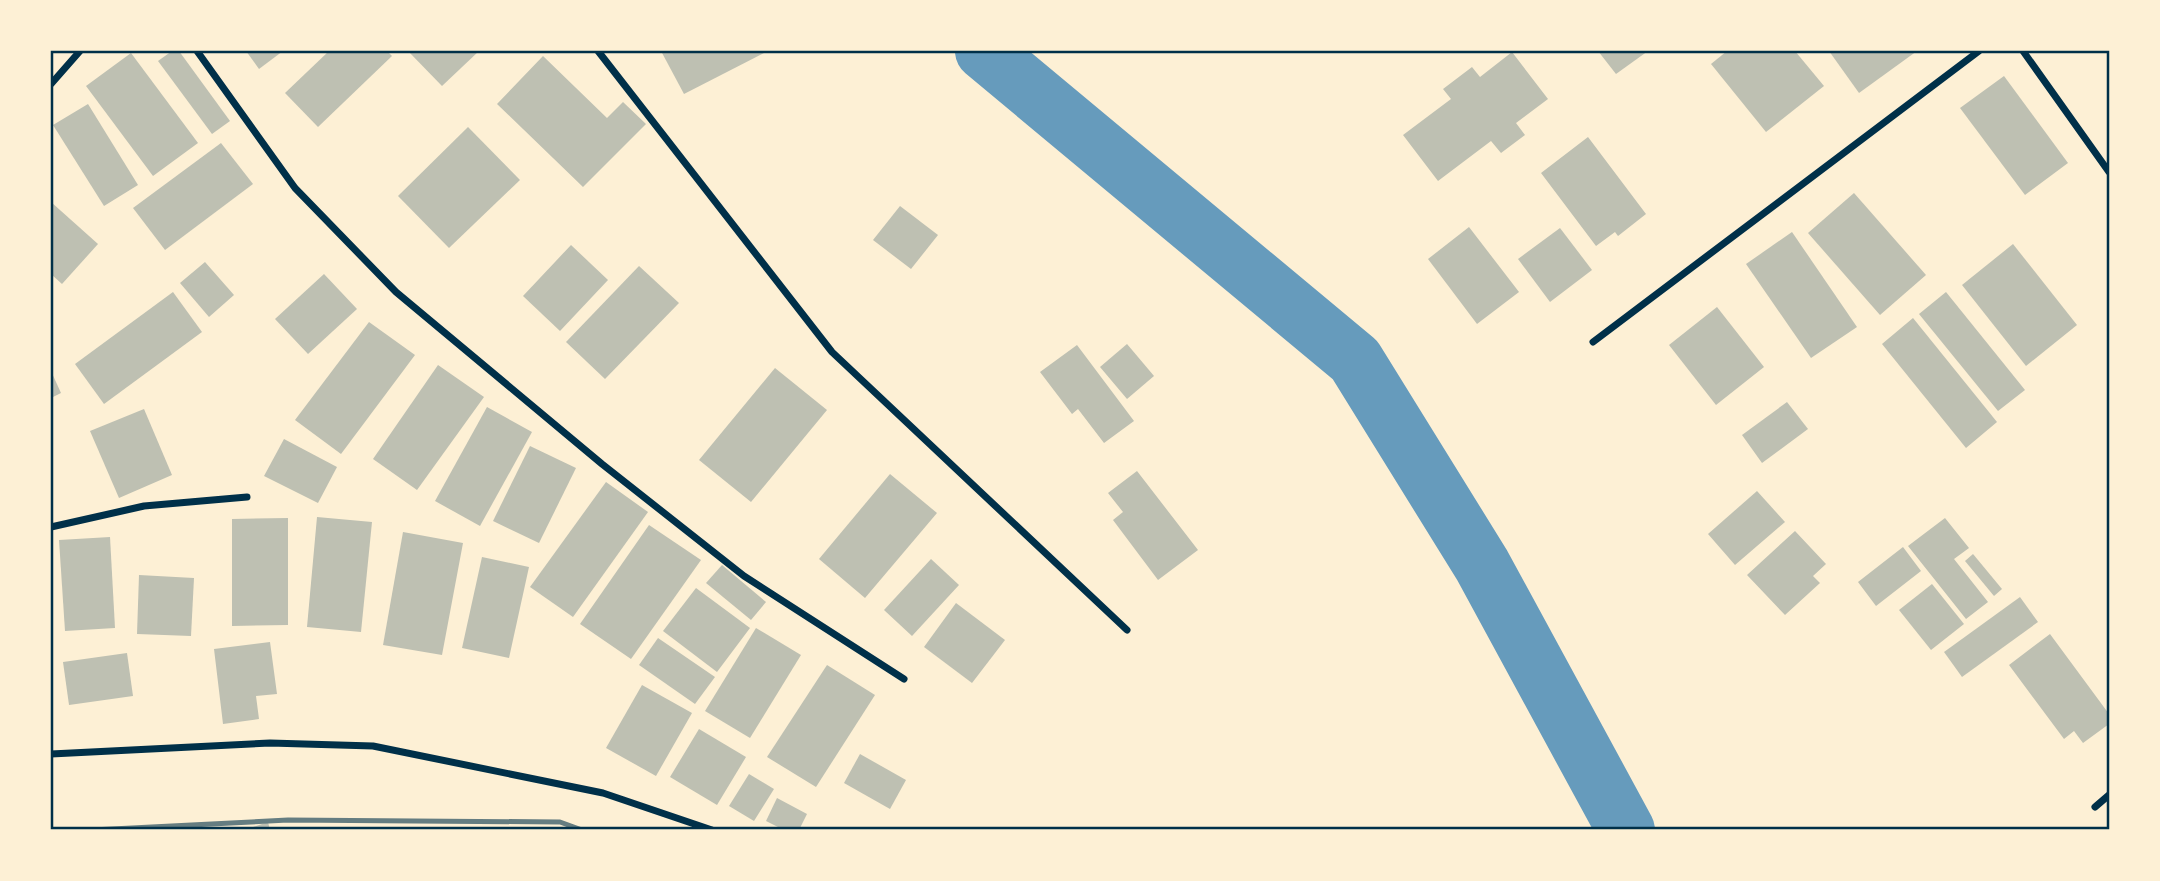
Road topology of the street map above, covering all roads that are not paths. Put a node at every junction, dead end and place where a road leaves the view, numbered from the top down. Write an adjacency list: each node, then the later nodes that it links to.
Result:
1 (80, 51): 6 (street)
2 (197, 51): 12 (street)
3 (598, 51): 11 (street)
4 (1979, 51): 8 (street)
5 (2023, 51): 7 (street)
6 (51, 84)
7 (2109, 172)
8 (1593, 342)
9 (247, 497): 10 (street)
10 (51, 527)
11 (1127, 630)
12 (904, 679)
13 (51, 754): 16 (street)
14 (2109, 795): 15 (street)
15 (2095, 807)
16 (712, 830)

